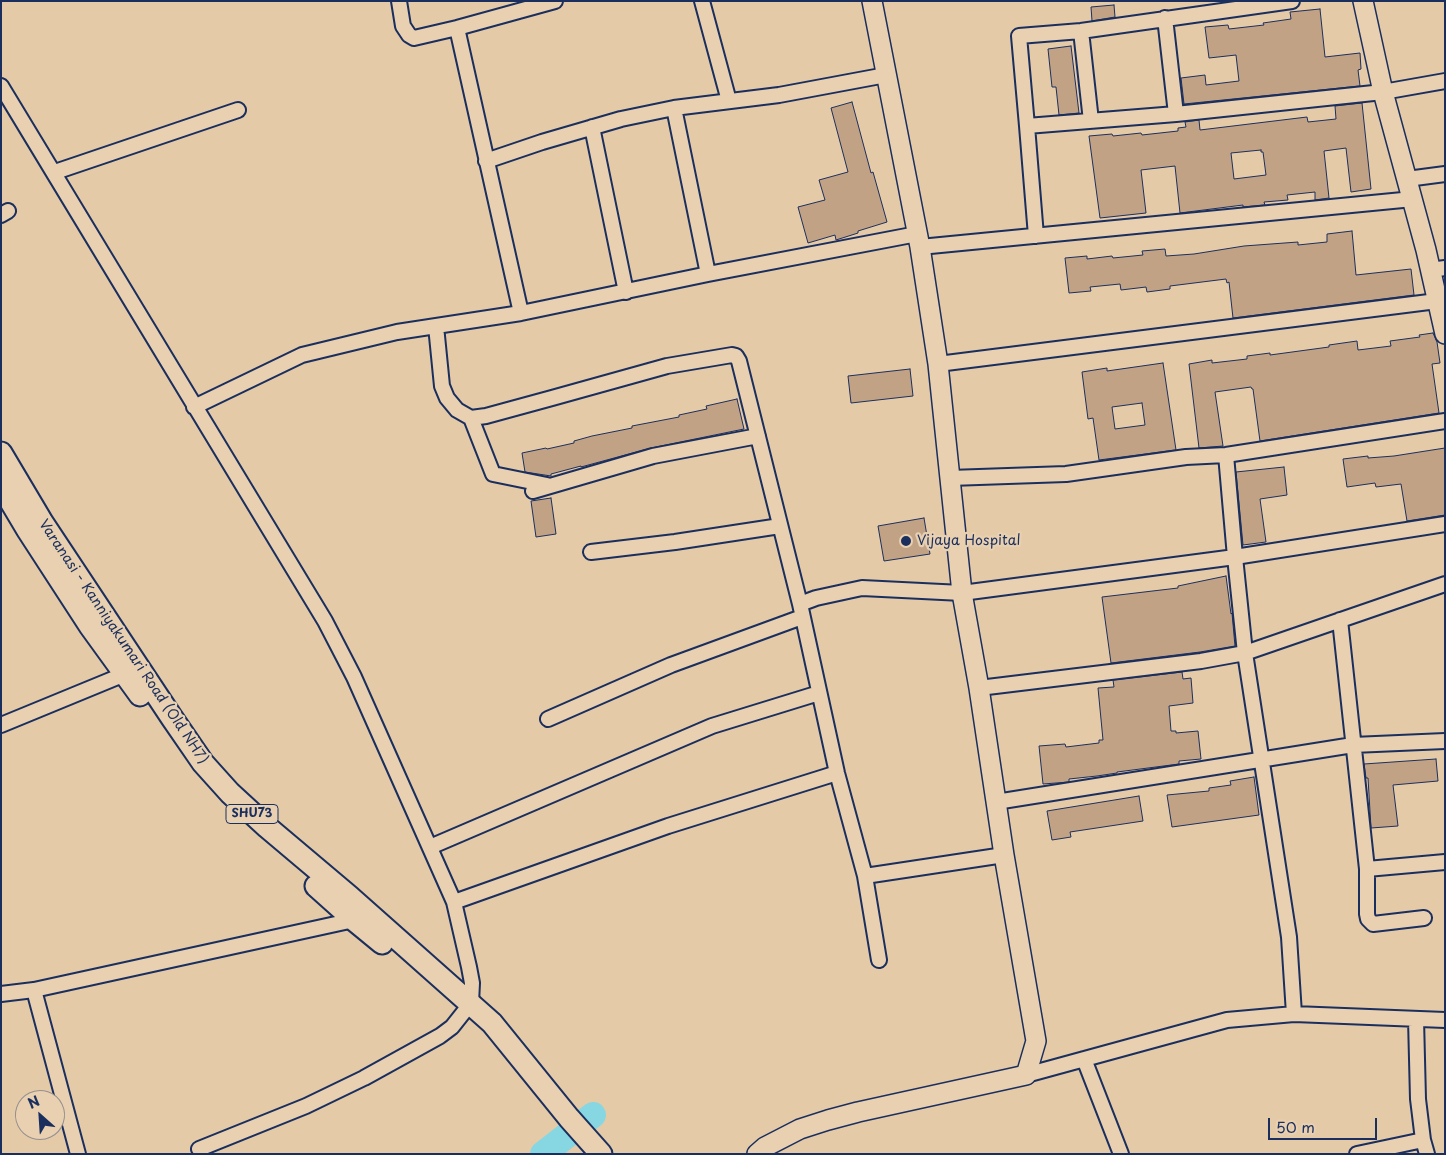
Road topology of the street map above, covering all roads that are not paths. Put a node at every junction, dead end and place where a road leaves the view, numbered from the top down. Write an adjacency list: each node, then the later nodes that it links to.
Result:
1 (399, 1): 8 (street)
2 (555, 1): 8 (street)
3 (702, 1): 14 (street)
4 (872, 1): 10 (street)
5 (1292, 1): 7 (street)
6 (1363, 1): 13 (street)
7 (1165, 18): 9 (street); 17 (street)
8 (457, 28): 21 (street)
9 (1081, 31): 18 (street); 19 (street)
10 (886, 75): 14 (street); 27 (street)
11 (1445, 81): 13 (street)
12 (1, 86): 22 (street)
13 (1383, 92): 17 (street); 24 (street)
14 (729, 101): 15 (street)
15 (674, 108): 20 (street); 29 (street)
16 (238, 110): 22 (street)
17 (1176, 114): 18 (street)
18 (1090, 121): 19 (street)
19 (1027, 126): 26 (street)
20 (592, 127): 21 (street); 30 (street)
21 (486, 161): 32 (street)
22 (55, 172): 36 (street)
23 (1445, 174): 24 (street)
24 (1407, 179): 25 (street)
25 (1413, 198): 26 (street); 28 (street)
26 (1036, 236): 27 (street)
27 (919, 240): 29 (street); 35 (street)
28 (1438, 269): 31 (street)
29 (708, 274): 30 (street)
30 (626, 292): 32 (street)
31 (1437, 301): 34 (street); 35 (street)
32 (521, 313): 33 (street)
33 (436, 326): 36 (street); 37 (street)
34 (1445, 334)
35 (938, 364): 42 (street)
36 (194, 407): 66 (street)
37 (471, 418): 39 (street); 44 (street)
38 (1445, 421): 41 (street)
39 (758, 436): 44 (street); 47 (street)
40 (1, 453): 64 (main road, Varanasi - Kanniyakumari Road (Old NH7) / SHU73)
41 (1226, 455): 42 (street); 49 (street)
42 (950, 478): 51 (street)
43 (1, 485): 55 (main road, Varanasi - Kanniyakumari Road (Old NH7) / SHU73)
44 (550, 486): 45 (street)
45 (533, 491)
46 (1445, 524): 49 (street)
47 (780, 526): 48 (street); 52 (street)
48 (591, 552)
49 (1234, 557): 51 (street); 54 (street)
50 (1445, 584): 53 (street)
51 (962, 593): 52 (street); 56 (street)
52 (801, 611): 57 (street); 58 (street)
53 (1340, 620): 54 (street); 61 (street)
54 (1245, 654): 56 (street); 62 (street)
55 (125, 674): 59 (street); 64 (main road, Varanasi - Kanniyakumari Road (Old NH7) / SHU73)
56 (979, 688): 65 (street)
57 (819, 693): 63 (street); 66 (street)
58 (548, 719)
59 (1, 725)
60 (1445, 741): 61 (street)
61 (1353, 745): 62 (street); 69 (street)
62 (1262, 761): 65 (street); 78 (street)
63 (837, 773): 70 (street); 71 (street)
64 (211, 779): 73 (main road, Varanasi - Kanniyakumari Road (Old NH7) / SHU73); 77 (main road, Varanasi - Kanniyakumari Road (Old NH7) / SHU73)
65 (996, 802): 67 (street)
66 (430, 847): 71 (street)
67 (1004, 855): 70 (street); 82 (street)
68 (1445, 862): 69 (street)
69 (1367, 869): 72 (street)
70 (865, 876): 74 (street)
71 (454, 902): 77 (street)
72 (1424, 918)
73 (354, 920): 75 (street); 77 (main road, Varanasi - Kanniyakumari Road (Old NH7) / SHU73)
74 (879, 960)
75 (34, 990): 76 (street); 87 (street)
76 (1, 994)
77 (467, 1009): 84 (street); 85 (main road, Varanasi - Kanniyakumari Road (Old NH7) / SHU73)
78 (1294, 1014): 79 (street); 81 (street)
79 (1416, 1019): 80 (street); 83 (street)
80 (1445, 1020)
81 (1084, 1059): 82 (street); 88 (street)
82 (1026, 1075): 86 (street)
83 (1425, 1147): 89 (street)
84 (199, 1149)
85 (594, 1152)
86 (764, 1152)
87 (78, 1154)
88 (1121, 1154)
89 (1357, 1154)

